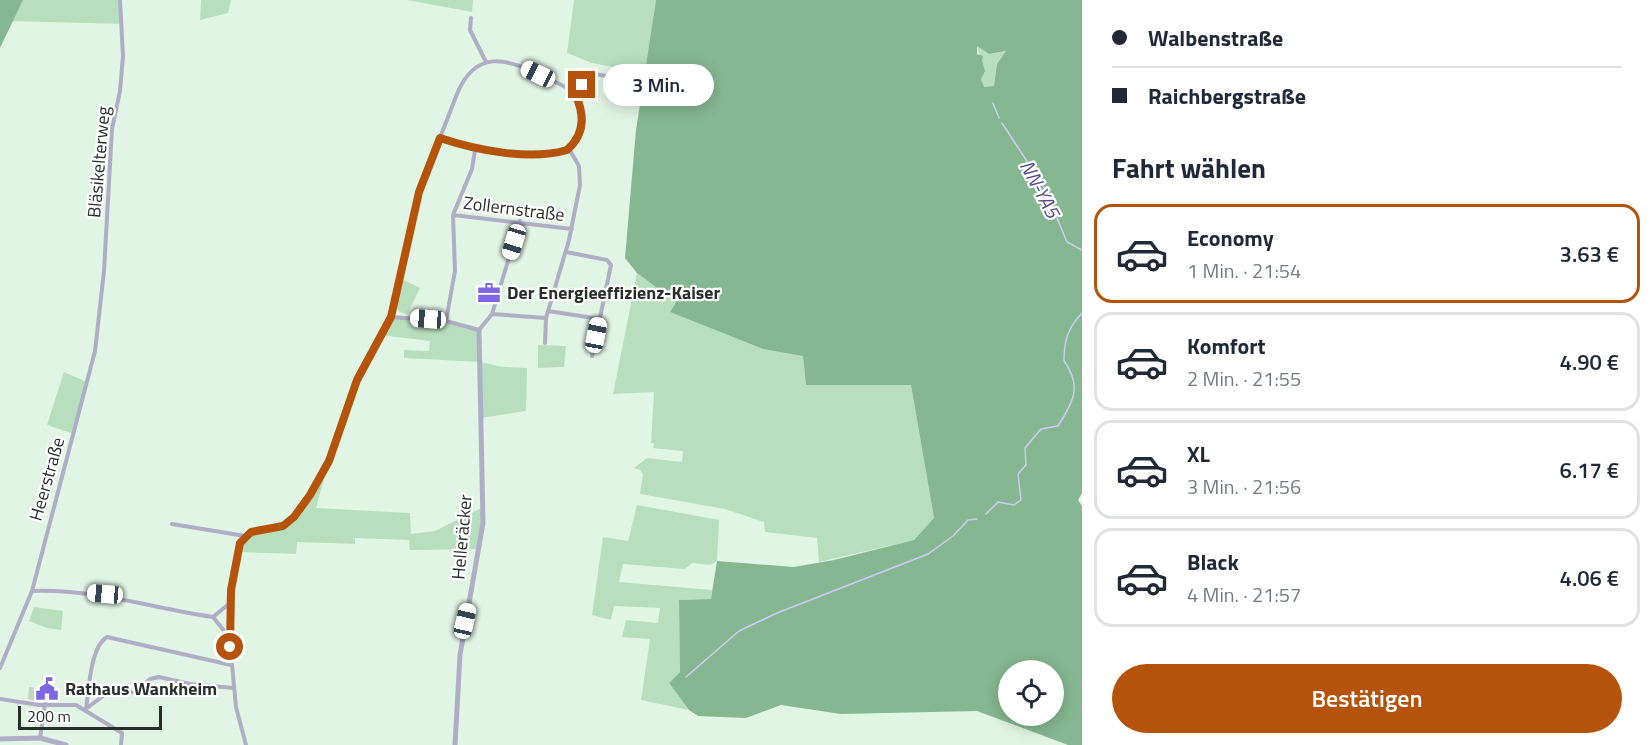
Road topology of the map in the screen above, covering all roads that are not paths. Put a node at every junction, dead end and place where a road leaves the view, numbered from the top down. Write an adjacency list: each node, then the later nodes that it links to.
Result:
1 (120, 0): 13 (street, Bläsikelterweg)
2 (471, 18): 3 (street)
3 (486, 63): 5 (street); 6 (street)
4 (612, 77): 5 (street)
5 (576, 96): 7 (street)
6 (440, 138): 8 (street); 16 (street)
7 (569, 149): 8 (street); 11 (street)
8 (475, 150): 9 (street)
9 (453, 215): 10 (street, Zollernstraße); 19 (street)
10 (520, 221): 11 (street, Zollernstraße); 15 (street)
11 (572, 229): 12 (street)
12 (566, 252): 14 (street); 18 (street)
13 (102, 292): 25 (street, Heerstraße)
14 (548, 310): 17 (street); 18 (street)
15 (492, 314): 17 (street); 20 (street)
16 (391, 317): 19 (street); 24 (street)
17 (546, 318): 21 (street)
18 (600, 319): 22 (street)
19 (447, 321): 20 (street)
20 (479, 330): 40 (street, Helleräcker)
21 (545, 343)
22 (592, 356)
23 (172, 524): 24 (street)
24 (245, 536): 26 (street)
25 (32, 591): 27 (street); 30 (street, Heerstraße)
26 (230, 603): 27 (street); 28 (street)
27 (213, 617): 28 (street)
28 (230, 637): 29 (street)
29 (231, 665): 31 (street); 34 (street)
30 (0, 668)
31 (234, 688): 34 (street); 39 (street)
32 (0, 699): 33 (street)
33 (45, 704): 34 (street); 35 (street)
34 (87, 709): 38 (street)
35 (40, 738): 36 (street); 37 (street)
36 (0, 739)
37 (66, 745)
38 (121, 745)
39 (246, 745)
40 (455, 745)

